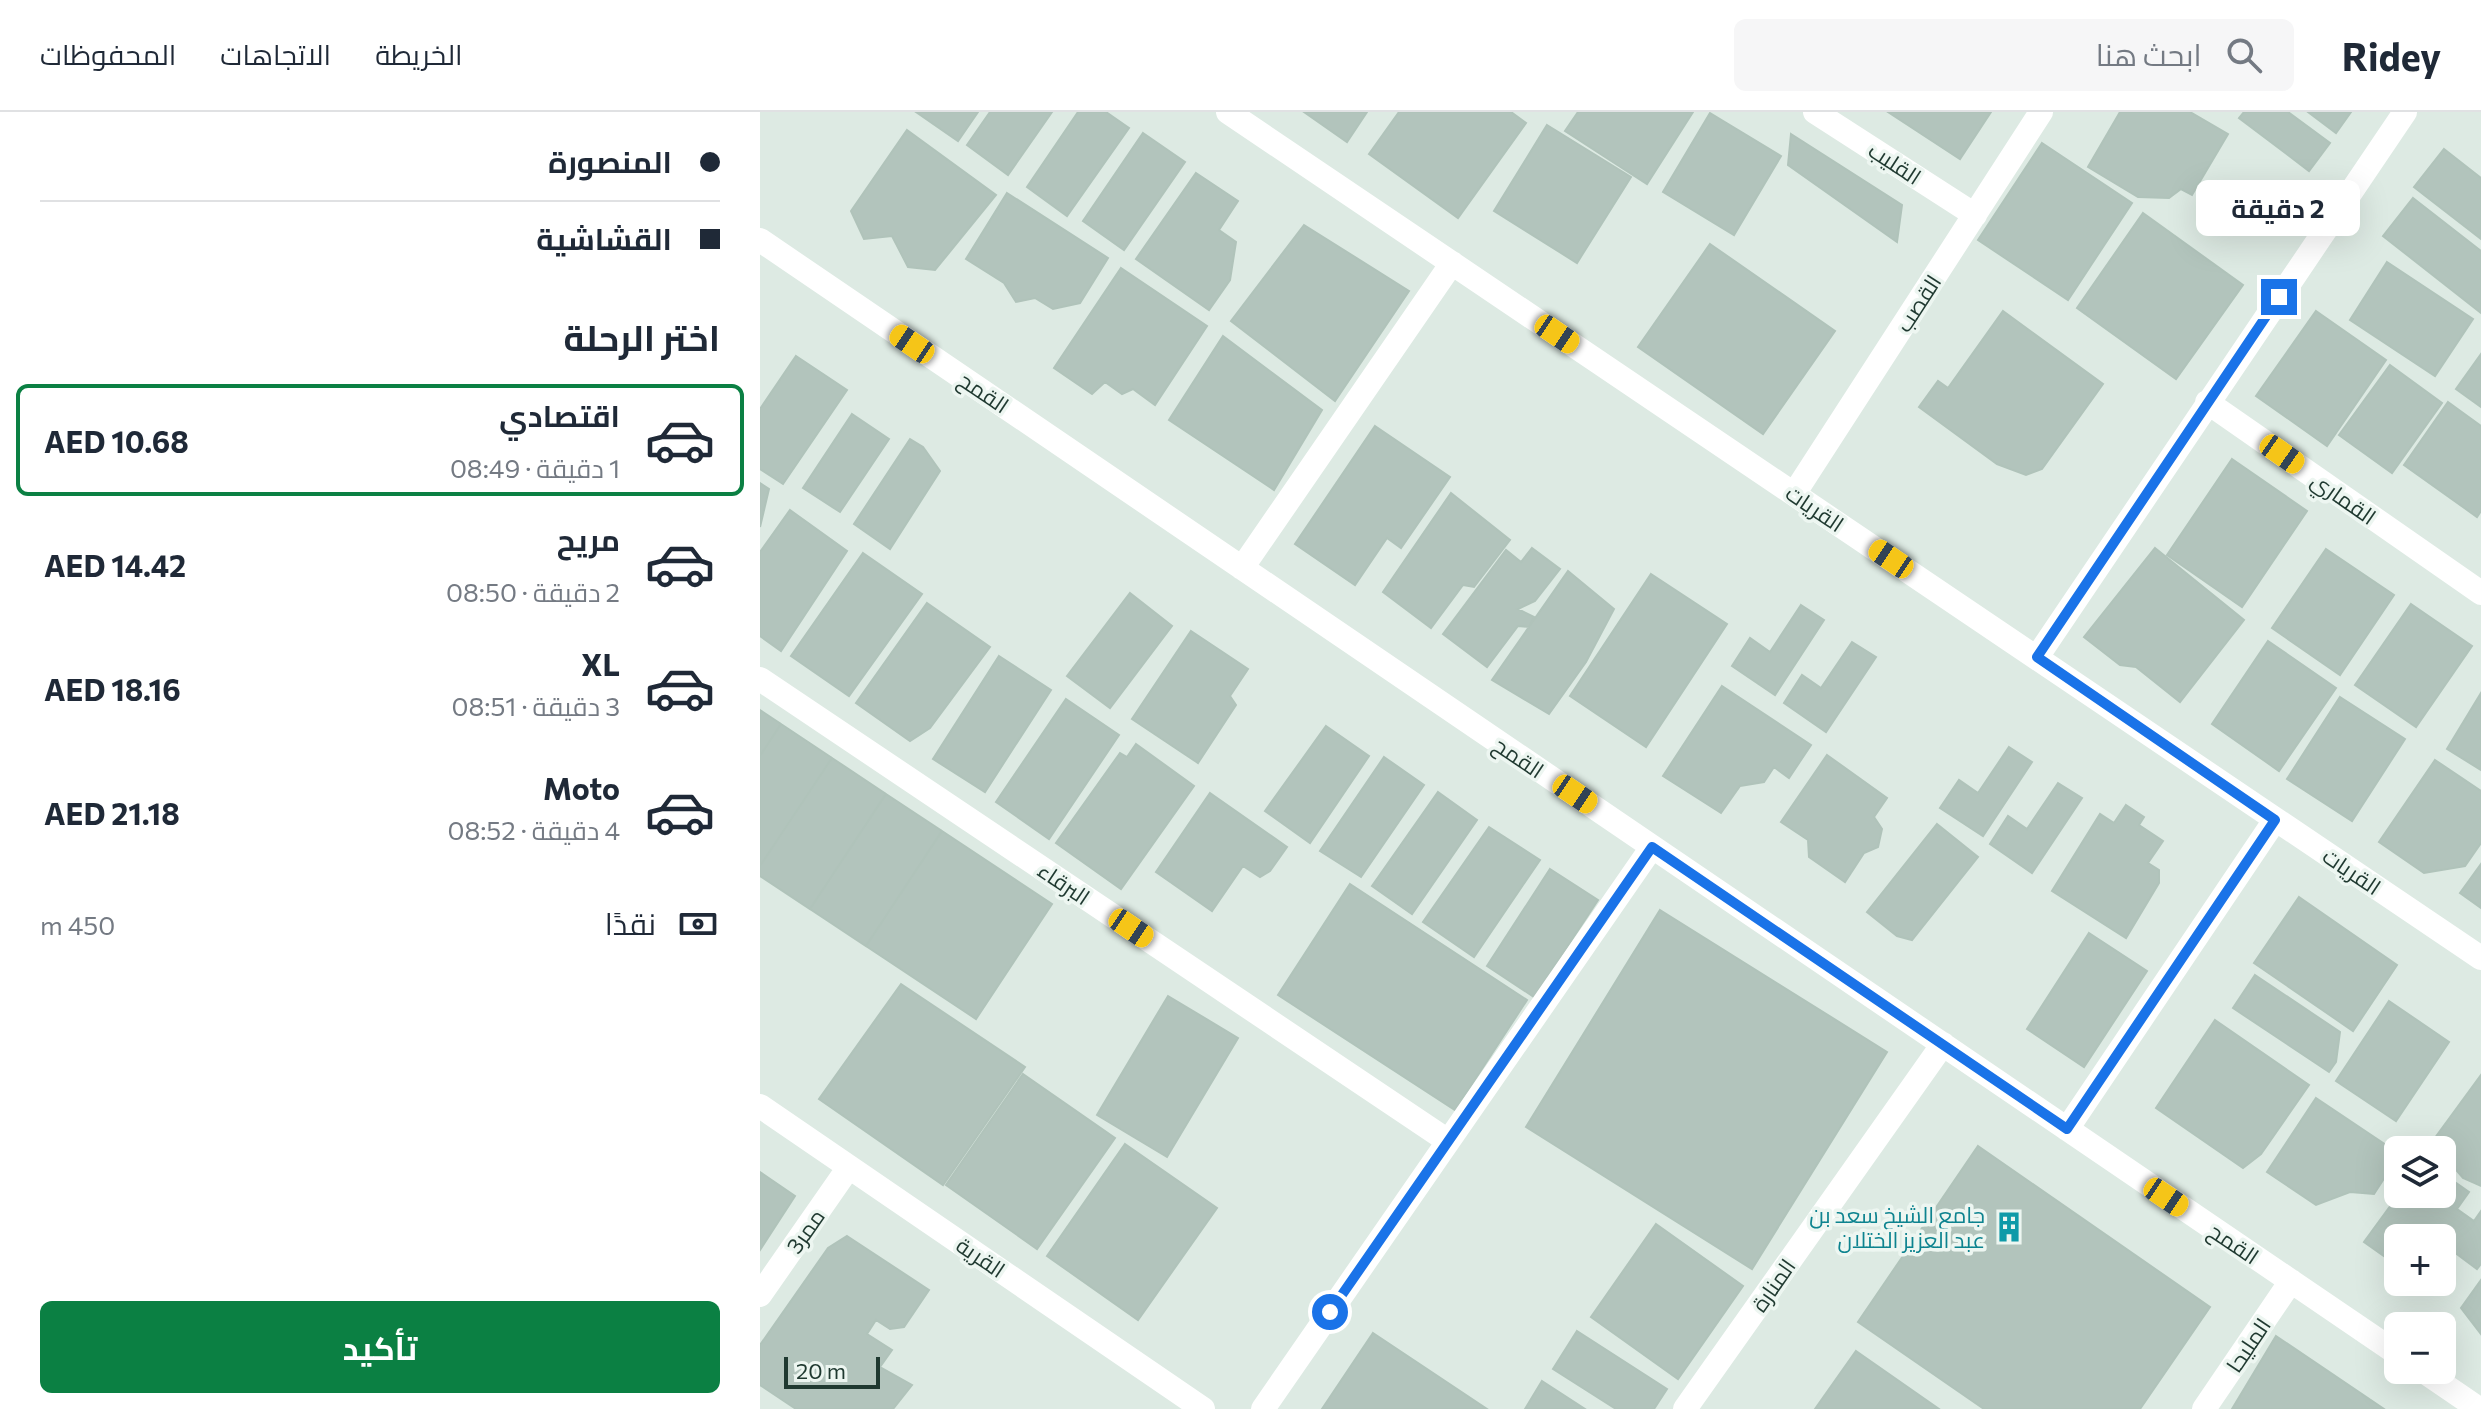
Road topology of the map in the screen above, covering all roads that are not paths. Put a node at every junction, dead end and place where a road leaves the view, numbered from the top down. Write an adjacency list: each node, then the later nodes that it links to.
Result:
1 (1228, 112): 7 (street, القريات)
2 (1815, 112): 5 (street, القليب)
3 (2041, 112): 5 (street, القصب)
4 (2405, 112): 8 (street)
5 (1975, 215): 9 (street, القصب)
6 (760, 240): 10 (street, القمح)
7 (1452, 263): 9 (street, القريات); 10 (street)
8 (2207, 402): 11 (street, القماري); 12 (street)
9 (1794, 494): 12 (street, القريات)
10 (1242, 568): 15 (street, القمح)
11 (2481, 593)
12 (2037, 657): 14 (street, القريات)
13 (760, 679): 20 (street, البرقاء)
14 (2275, 820): 16 (street, القريات); 19 (street)
15 (1652, 847): 17 (street, القمح); 20 (street)
16 (2481, 958)
17 (1943, 1044): 19 (street, القمح); 28 (street, المنارة)
18 (760, 1106): 21 (street, القرية)
19 (2067, 1129): 22 (street, القمح)
20 (1448, 1141): 27 (street)
21 (849, 1167): 23 (street, ممر3); 26 (street, القرية)
22 (2291, 1281): 24 (street, القمح); 29 (street, المليحا)
23 (760, 1295)
24 (2384, 1344)
25 (2442, 1384): 30 (street)
26 (1203, 1409)
27 (1263, 1409)
28 (1685, 1409)
29 (2204, 1409)
30 (2479, 1409)

